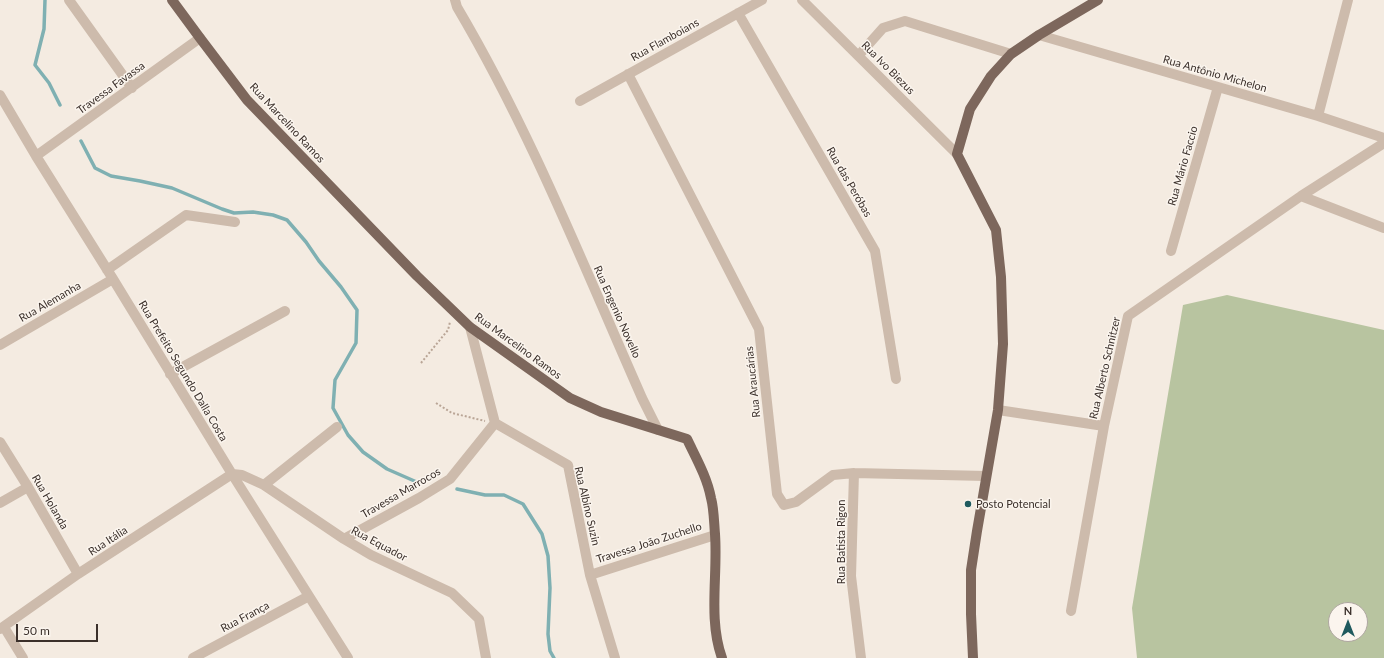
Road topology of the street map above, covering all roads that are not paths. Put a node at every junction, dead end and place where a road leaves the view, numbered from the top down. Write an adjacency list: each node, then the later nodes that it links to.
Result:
1 (69, 0): 15 (street)
2 (172, 0): 10 (main road, Rua Marcelino Ramos)
3 (455, 0): 38 (street, Rua Engenio Novello)
4 (762, 0): 8 (street, Rua Flamboians)
5 (802, 0): 12 (street, Rua Ivo Biezus)
6 (1098, 0): 9 (main road)
7 (1348, 0): 18 (street)
8 (738, 13): 13 (street, Rua Flamboians); 33 (street, Rua das Peróbas)
9 (1039, 35): 11 (main road); 14 (street, Rua Antônio Michelon)
10 (200, 38): 15 (street, Travessa Favassa); 30 (main road, Rua Marcelino Ramos)
11 (1011, 54): 12 (street); 21 (main road)
12 (859, 55): 21 (street, Rua Ivo Biezus)
13 (628, 74): 17 (street, Rua Flamboians); 40 (street, Rua Araucárias)
14 (1218, 87): 18 (street, Rua Antônio Michelon); 26 (street, Rua Mário Faccio)
15 (132, 88): 22 (street, Travessa Favassa)
16 (0, 94): 22 (street, Rua Prefeito Segundo Dalla Costa)
17 (580, 101)
18 (1318, 116): 19 (street, Rua Antônio Michelon)
19 (1384, 138)
20 (1384, 142): 23 (street, Rua Alberto Schnitzer)
21 (957, 154): 34 (main road)
22 (36, 156): 27 (street, Rua Prefeito Segundo Dalla Costa)
23 (1301, 196): 25 (street); 36 (street, Rua Alberto Schnitzer)
24 (235, 222): 27 (street)
25 (1384, 228)
26 (1171, 251)
27 (107, 270): 28 (street, Rua Prefeito Segundo Dalla Costa)
28 (113, 279): 31 (street, Rua Alemanha); 32 (street, Rua Prefeito Segundo Dalla Costa)
29 (284, 311): 32 (street)
30 (470, 327): 35 (street); 38 (main road, Rua Marcelino Ramos)
31 (0, 345)
32 (170, 374): 41 (street, Rua Prefeito Segundo Dalla Costa)
33 (896, 379)
34 (998, 410): 36 (street); 42 (main road)
35 (496, 423): 47 (street, Travessa Marrocos); 49 (street, Rua Albino Suzin)
36 (1104, 426): 51 (street, Rua Alberto Schnitzer)
37 (337, 427): 43 (street)
38 (658, 430): 46 (main road, Rua Marcelino Ramos)
39 (0, 442): 44 (street, Rua Holanda)
40 (854, 473): 42 (street, Rua Araucárias); 59 (street, Rua Batista Rigon)
41 (232, 474): 43 (street, Rua Equador); 48 (street, Rua Itália); 50 (street, Rua Prefeito Segundo Dalla Costa)
42 (986, 476): 60 (main road)
43 (264, 485): 47 (street, Rua Equador)
44 (28, 487): 45 (street); 48 (street, Rua Holanda)
45 (0, 503)
46 (715, 535): 49 (street, Travessa João Zuchello); 58 (main road, Rua Marcelino Ramos)
47 (344, 539): 56 (street, Rua Equador)
48 (78, 574): 52 (street, Rua Itália)
49 (590, 575): 57 (street, Rua Albino Suzin)
50 (309, 596): 53 (street, Rua França); 55 (street, Rua Prefeito Segundo Dalla Costa)
51 (1071, 611)
52 (2, 628): 54 (street)
53 (196, 657)
54 (23, 658)
55 (348, 658)
56 (486, 658)
57 (615, 658)
58 (722, 658)
59 (861, 658)
60 (973, 658)

